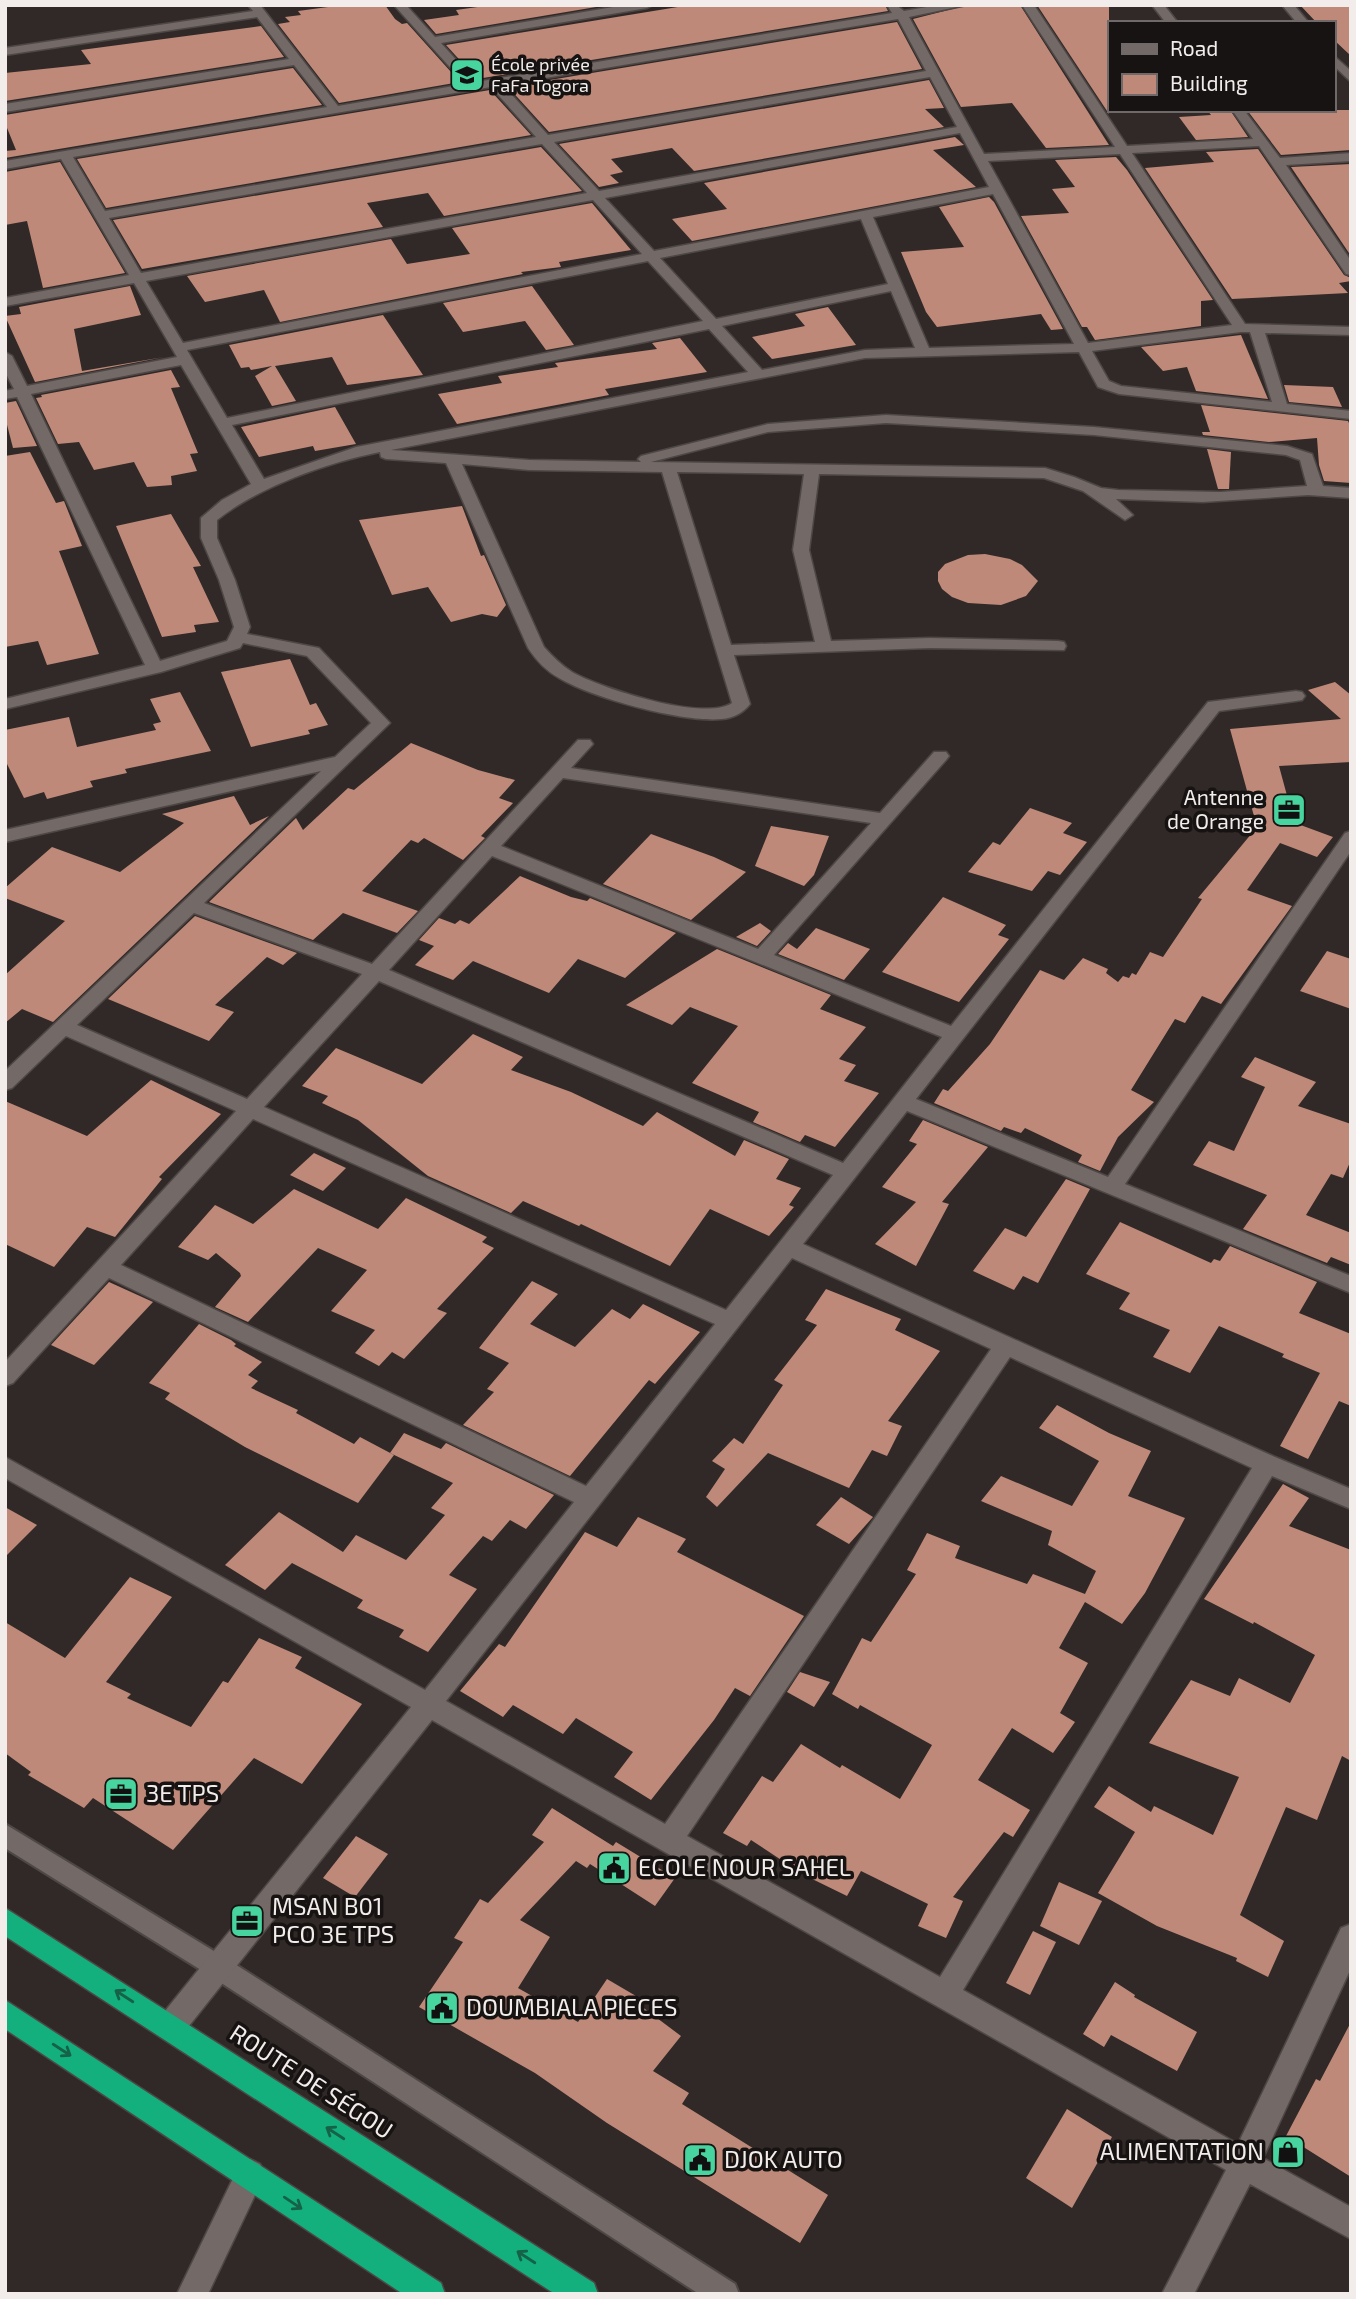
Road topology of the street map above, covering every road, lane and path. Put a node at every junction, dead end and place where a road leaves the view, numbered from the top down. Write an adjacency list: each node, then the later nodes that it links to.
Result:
1 (400, 5): 10 (street)
2 (647, 5): 10 (street)
3 (889, 5): 8 (street)
4 (960, 5): 8 (street)
5 (1028, 5): 24 (street)
6 (1158, 5): 9 (street)
7 (257, 9): 11 (street); 13 (street)
8 (902, 15): 14 (street); 16 (street)
9 (1170, 21)
10 (432, 41): 17 (street)
11 (5, 52)
12 (1335, 60): 15 (street)
13 (297, 61): 18 (street); 19 (street)
14 (933, 73): 21 (street); 22 (street)
15 (1351, 78)
16 (494, 83): 17 (street); 22 (street)
17 (474, 87): 19 (street)
18 (5, 108)
19 (335, 110): 25 (street)
20 (1240, 112): 23 (street)
21 (964, 129): 27 (street); 31 (street)
22 (544, 139): 31 (street); 33 (street)
23 (1262, 142): 24 (street); 28 (street)
24 (1123, 149): 27 (street); 40 (street)
25 (65, 155): 29 (street); 33 (street)
26 (1351, 157): 28 (street)
27 (980, 158): 30 (street)
28 (1276, 162): 35 (street)
29 (5, 165)
30 (997, 189): 32 (street); 42 (street)
31 (595, 195): 34 (street); 36 (street)
32 (866, 215): 34 (street); 37 (street)
33 (99, 216): 36 (street)
34 (651, 257): 39 (street); 44 (street)
35 (1351, 271)
36 (136, 278): 38 (street); 44 (street)
37 (898, 286): 39 (street); 43 (street)
38 (5, 302)
39 (712, 324): 46 (street); 51 (street)
40 (1249, 328): 41 (street); 42 (street); 49 (street)
41 (1351, 331)
42 (1083, 348): 43 (street); 49 (street)
43 (924, 352): 46 (street)
44 (180, 354): 47 (street); 51 (street)
45 (5, 356): 47 (street)
46 (758, 374): 52 (street)
47 (22, 391): 48 (street); 66 (street)
48 (5, 395)
49 (1281, 407): 50 (street)
50 (1351, 415)
51 (222, 423): 57 (street)
52 (356, 452): 53 (street); 57 (street)
53 (452, 459): 54 (street); 65 (street)
54 (620, 466): 55 (street); 58 (street)
55 (668, 467): 56 (street); 65 (street)
56 (812, 468): 59 (street); 63 (street)
57 (260, 486): 62 (street)
58 (1316, 489): 59 (street); 60 (street)
59 (1101, 493): 61 (street)
60 (1351, 493)
61 (1125, 515)
62 (237, 637): 66 (street); 71 (street)
63 (824, 645): 64 (street); 65 (street)
64 (1058, 646)
65 (724, 650)
66 (155, 668): 68 (street)
67 (1296, 696): 82 (street)
68 (5, 704)
69 (584, 744): 72 (street)
70 (940, 756): 73 (street)
71 (342, 761): 74 (street); 78 (street)
72 (559, 772): 73 (street); 76 (street)
73 (884, 819): 79 (street)
74 (5, 836)
75 (1351, 837): 77 (street)
76 (489, 848): 79 (street); 80 (street)
77 (1343, 858): 87 (street)
78 (191, 905): 80 (street); 81 (street)
79 (761, 958): 82 (street)
80 (376, 972): 85 (street); 86 (street)
81 (64, 1027): 83 (street); 85 (street)
82 (955, 1035): 84 (street)
83 (5, 1083)
84 (903, 1102): 86 (street); 87 (street)
85 (250, 1109): 89 (street); 91 (street)
86 (847, 1173): 88 (street)
87 (1112, 1187): 90 (street)
88 (789, 1247): 91 (street); 92 (street)
89 (106, 1267): 93 (street); 96 (street)
90 (1351, 1285)
91 (730, 1321): 96 (street)
92 (1006, 1345): 94 (street); 100 (street)
93 (5, 1377)
94 (1266, 1464): 97 (street); 104 (street)
95 (5, 1466): 98 (street)
96 (590, 1499): 98 (street)
97 (1351, 1499)
98 (429, 1704): 100 (street); 103 (street)
99 (5, 1835): 103 (lane)
100 (670, 1839): 104 (street)
101 (5, 1921): 106 (highway, ROUTE DE SÉGOU, one-way to 101)
102 (1351, 1937): 107 (street)
103 (218, 1967): 106 (street); 113 (lane)
104 (946, 1993): 107 (street)
105 (5, 2013): 108 (highway, one-way to 108)
106 (171, 2026): 112 (highway, ROUTE DE SÉGOU, one-way to 106)
107 (1245, 2163): 109 (street); 114 (street)
108 (250, 2174): 110 (street); 111 (highway, one-way to 111)
109 (1351, 2224)
110 (191, 2294)
111 (430, 2294)
112 (583, 2294)
113 (725, 2294)
114 (1177, 2294)

